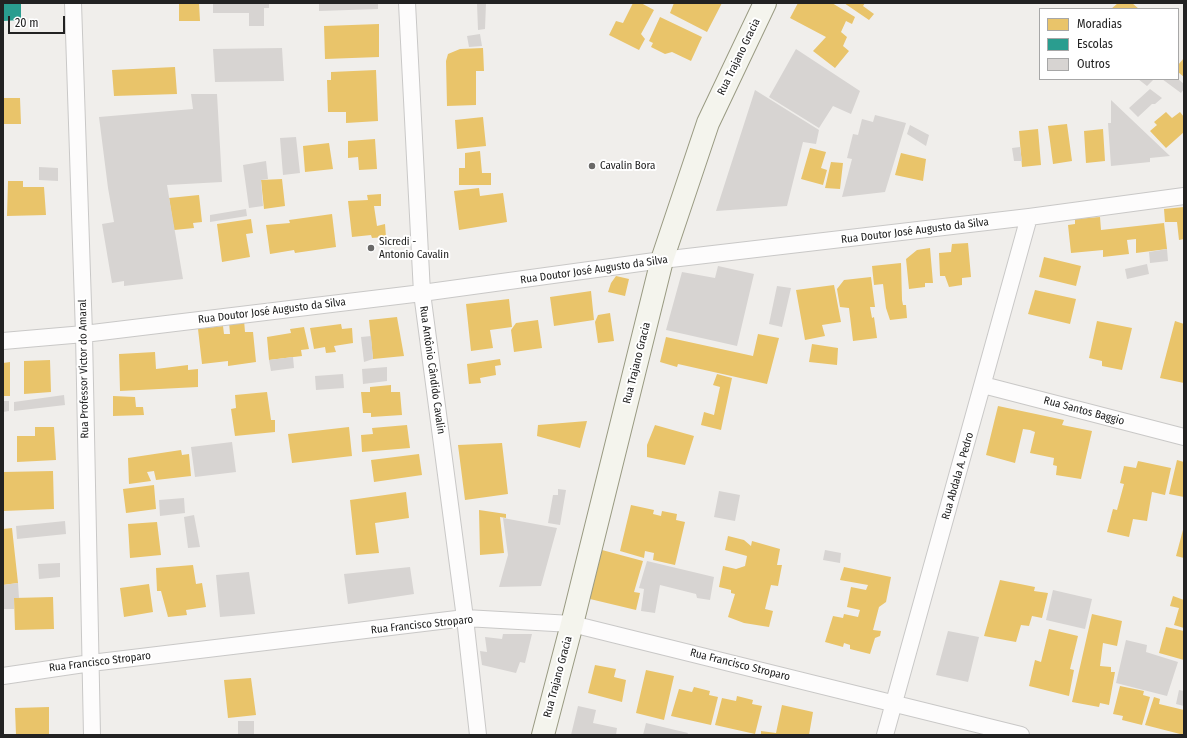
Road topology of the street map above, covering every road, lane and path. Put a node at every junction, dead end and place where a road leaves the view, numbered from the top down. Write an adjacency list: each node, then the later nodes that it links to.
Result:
1 (73, 3): 8 (street, Rua Professor Victor do Amaral)
2 (407, 3): 7 (street, Rua Antônio Cândido Cavalin)
3 (766, 3): 6 (main road, Rua Trajano Gracia)
4 (1184, 196): 5 (street, Rua Doutor José Augusto da Silva)
5 (1029, 217): 6 (street, Rua Doutor José Augusto da Silva); 10 (street, Rua Abdala A. Pedro)
6 (662, 260): 7 (street, Rua Doutor José Augusto da Silva); 13 (main road, Rua Trajano Gracia)
7 (422, 293): 8 (street, Rua Doutor José Augusto da Silva); 12 (street, Rua Antônio Cândido Cavalin)
8 (84, 334): 9 (street, Rua Doutor José Augusto da Silva); 14 (street, Rua Professor Victor do Amaral)
9 (3, 341)
10 (983, 385): 11 (street, Rua Santos Baggio); 16 (street, Rua Abdala A. Pedro)
11 (1184, 437)
12 (466, 618): 13 (street, Rua Francisco Stroparo); 14 (street, Rua Francisco Stroparo); 18 (street, Rua Antônio Cândido Cavalin)
13 (572, 624): 16 (street, Rua Francisco Stroparo); 19 (main road, Rua Trajano Gracia)
14 (91, 663): 15 (street, Rua Francisco Stroparo); 17 (street, Rua Professor Victor do Amaral)
15 (3, 676)
16 (894, 702): 20 (street, Rua Abdala A. Pedro); 21 (street, Rua Francisco Stroparo)
17 (92, 735)
18 (478, 735)
19 (543, 735)
20 (885, 735)
21 (1021, 735)

